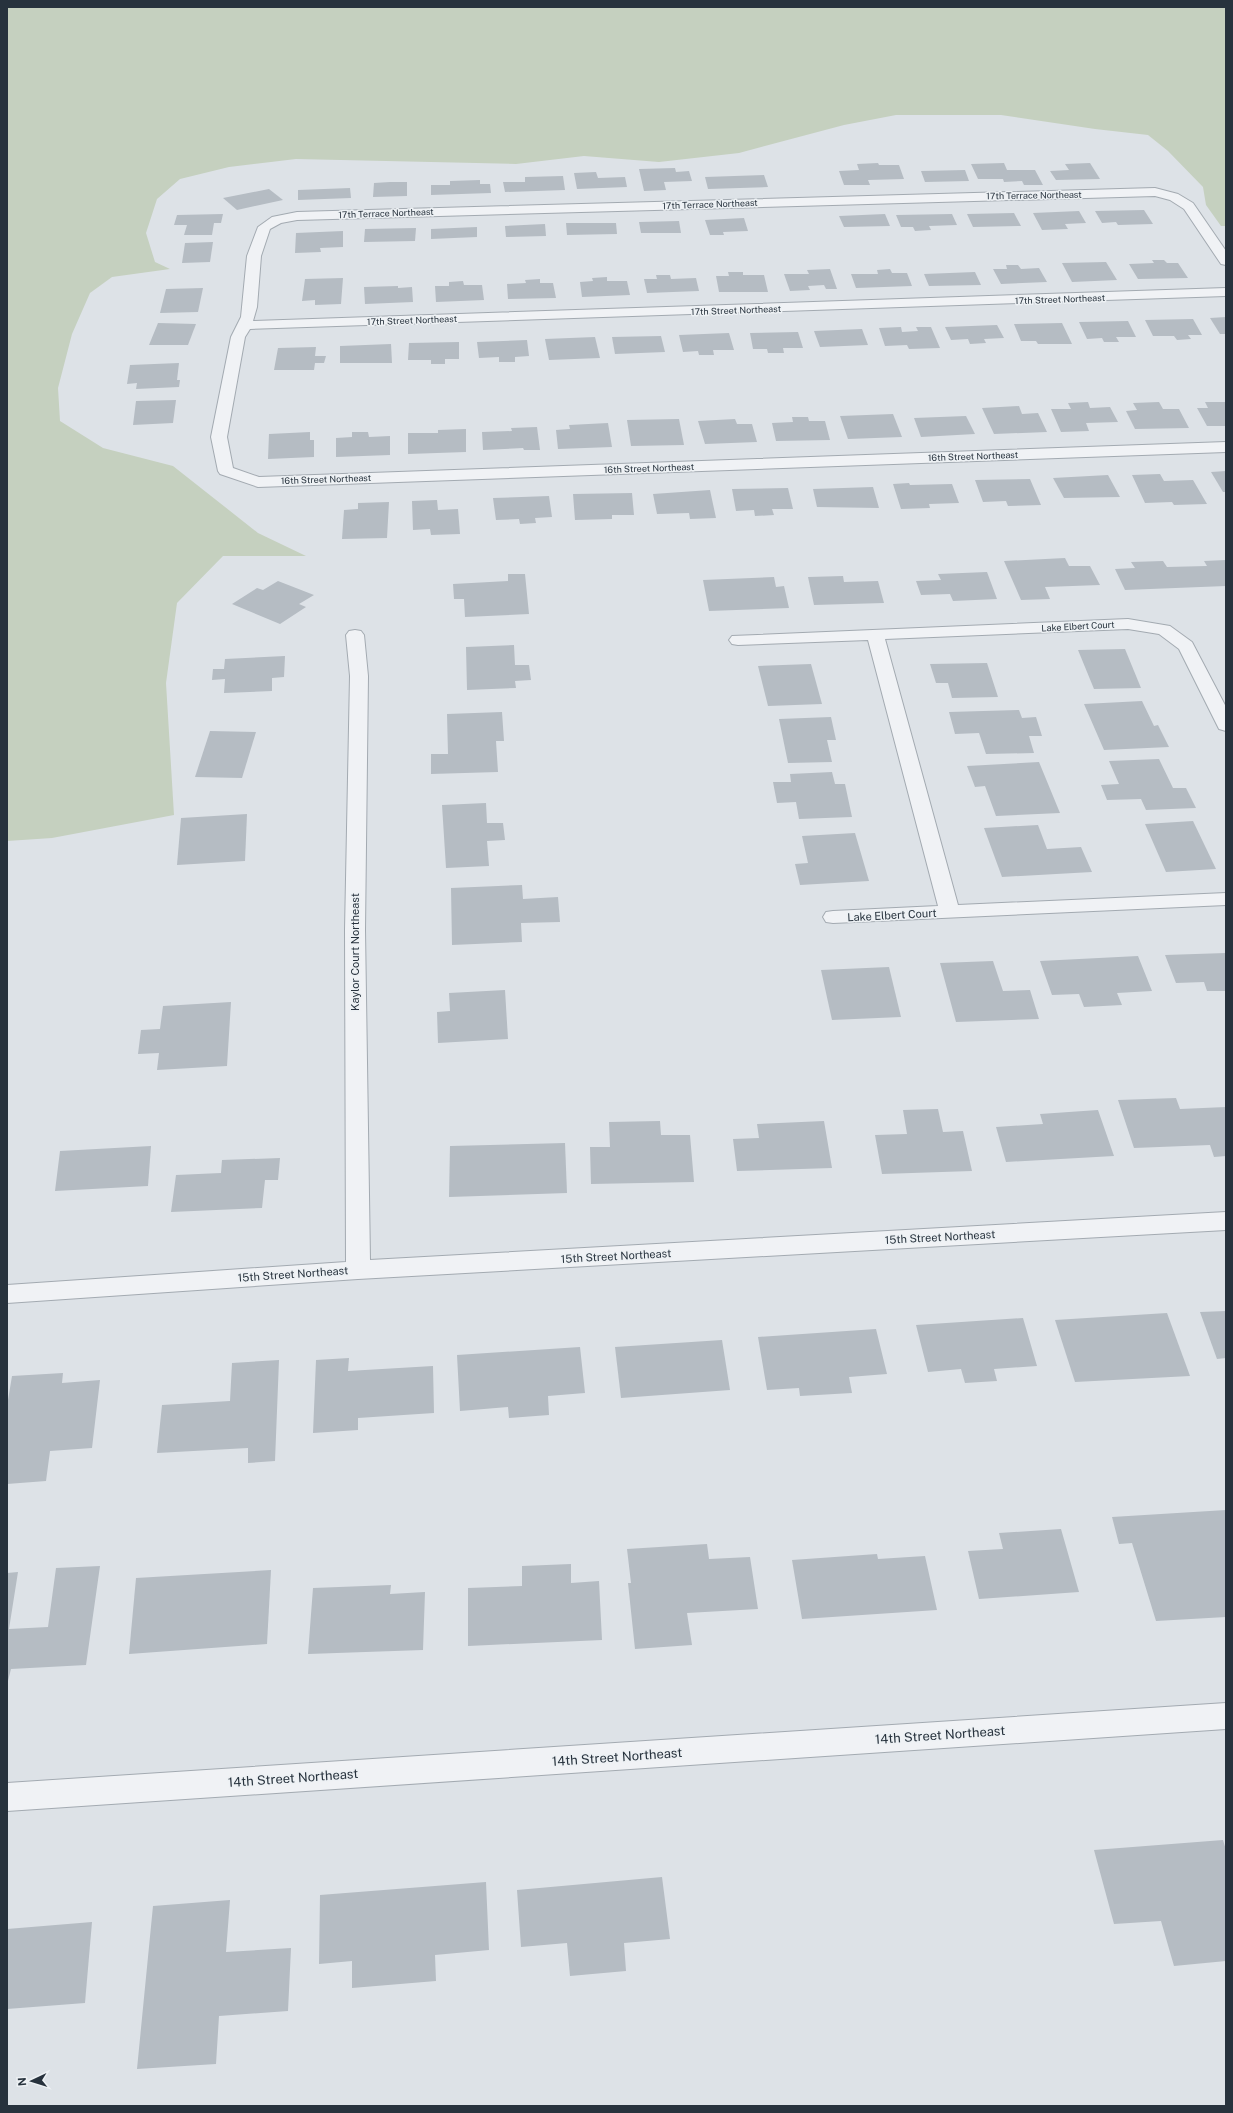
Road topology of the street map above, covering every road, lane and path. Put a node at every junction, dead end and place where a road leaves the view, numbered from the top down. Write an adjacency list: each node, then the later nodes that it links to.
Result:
1 (1226, 261): 3 (street, 17th Terrace Northeast)
2 (1226, 292): 3 (street, 17th Street Northeast)
3 (246, 325): 4 (street, 16th Street Northeast)
4 (1226, 447)
5 (355, 635): 13 (street, Kaylor Court Northeast)
6 (875, 635): 7 (street, Lake Elbert Court); 8 (street, Lake Elbert Court); 10 (street, Lake Elbert Court)
7 (738, 640)
8 (1226, 725)
9 (1226, 899): 10 (street, Lake Elbert Court)
10 (950, 912): 11 (street, Lake Elbert Court)
11 (833, 917)
12 (1226, 1221): 13 (street, 15th Street Northeast)
13 (358, 1270): 14 (street, 15th Street Northeast)
14 (7, 1294)
15 (1226, 1716): 16 (street, 14th Street Northeast)
16 (7, 1797)

